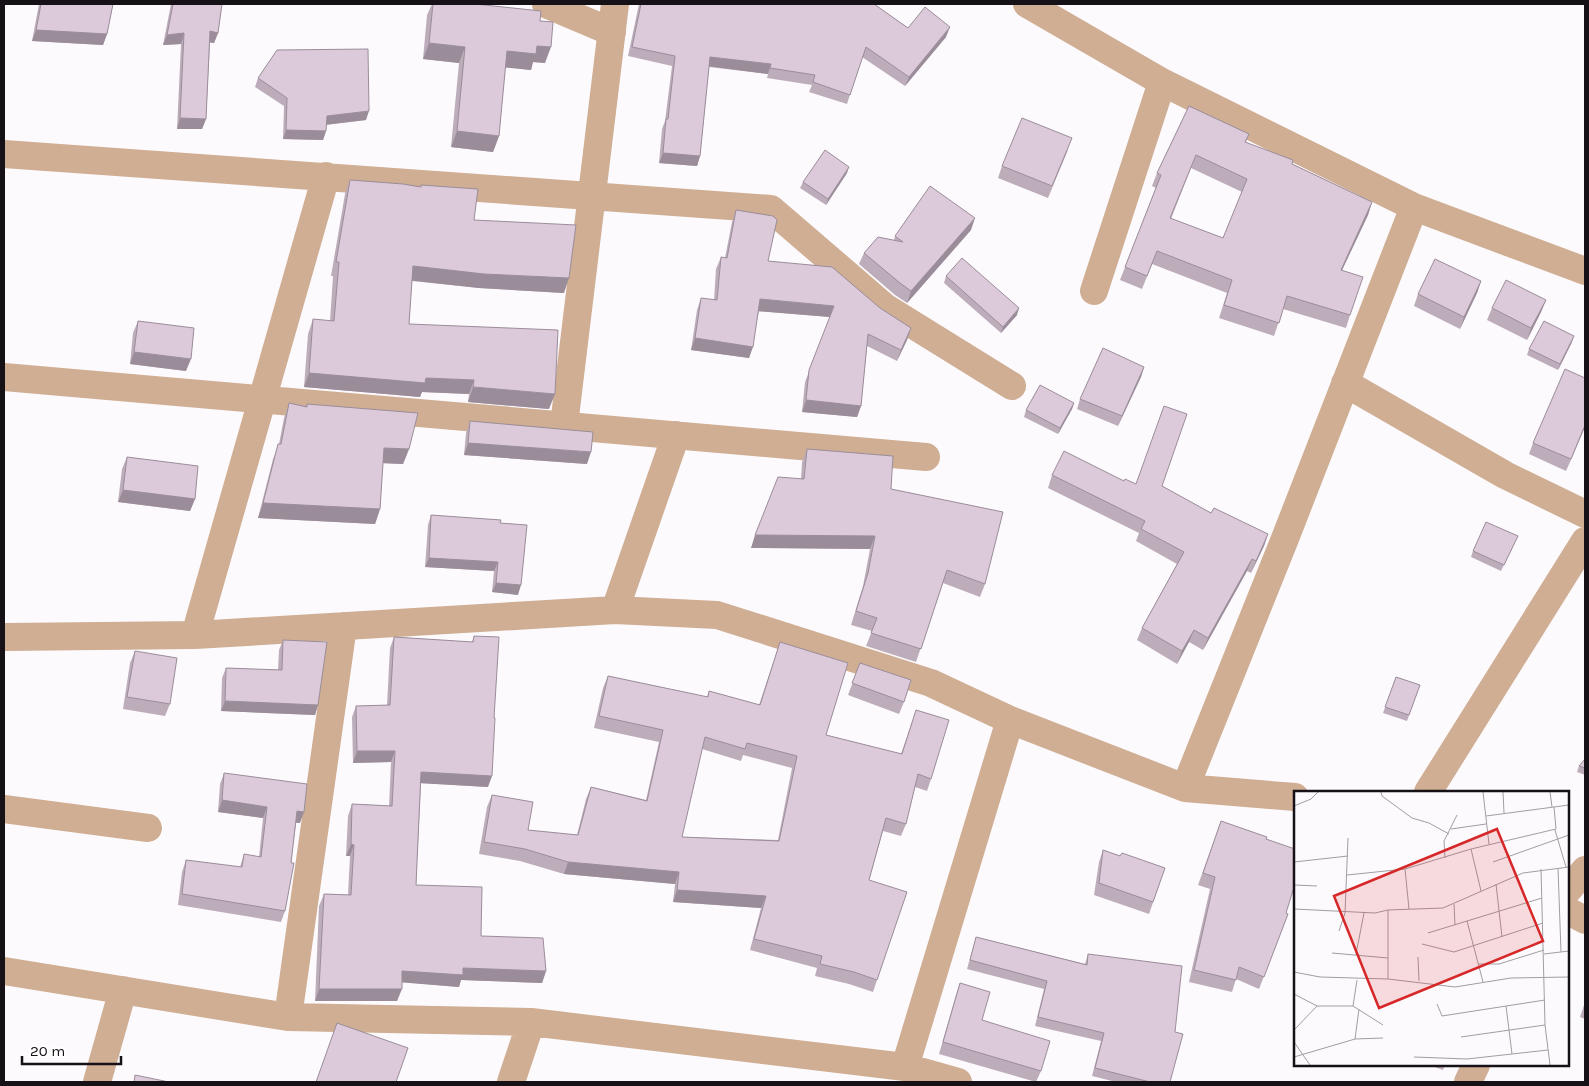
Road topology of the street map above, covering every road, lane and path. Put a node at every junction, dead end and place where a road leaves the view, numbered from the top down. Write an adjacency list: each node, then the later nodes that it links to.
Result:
1 (546, 4): 4 (street)
2 (615, 4): 4 (street)
3 (1027, 4): 5 (street)
4 (612, 32): 8 (street)
5 (1162, 82): 9 (street); 11 (street)
6 (4, 154): 7 (street)
7 (326, 176): 8 (street); 15 (street)
8 (592, 196): 14 (street); 16 (street)
9 (1414, 207): 10 (street); 13 (street)
10 (1585, 271)
11 (1094, 291)
12 (4, 377): 15 (street)
13 (1345, 383): 19 (street); 26 (street)
14 (1012, 386)
15 (262, 399): 16 (street); 23 (street)
16 (564, 425): 17 (street)
17 (676, 435): 18 (street); 21 (street)
18 (926, 457)
19 (1585, 514)
20 (1585, 541): 27 (street)
21 (615, 610): 22 (street); 25 (street)
22 (344, 626): 23 (street); 37 (street)
23 (195, 635): 24 (street)
24 (4, 637)
25 (1010, 720): 26 (street); 40 (street)
26 (1185, 788): 28 (street)
27 (1429, 791)
28 (1294, 798)
29 (4, 809): 30 (street)
30 (148, 828)
31 (1585, 870): 32 (street)
32 (1569, 889)
33 (1569, 912): 34 (street)
34 (1585, 920)
35 (4, 971): 36 (street)
36 (123, 990): 37 (street); 41 (street)
37 (288, 1017): 38 (street)
38 (531, 1022): 40 (street); 42 (street)
39 (1476, 1066): 44 (street)
40 (905, 1067): 43 (street)
41 (97, 1082)
42 (511, 1082)
43 (958, 1082)
44 (1468, 1082)

